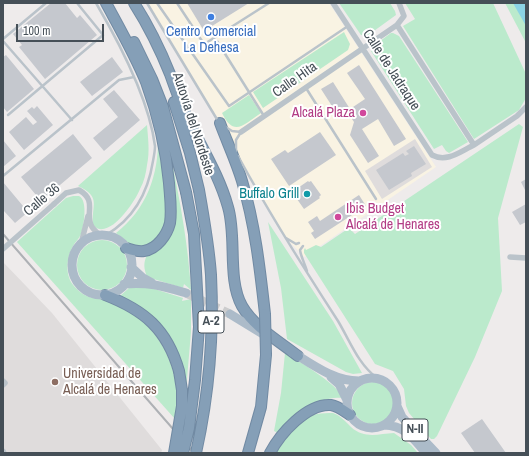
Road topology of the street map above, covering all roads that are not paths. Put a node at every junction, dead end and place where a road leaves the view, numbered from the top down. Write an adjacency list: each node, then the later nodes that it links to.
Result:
1 (46, 3): 16 (lane)
2 (77, 3): 20 (lane)
3 (96, 3): 19 (lane)
4 (106, 3): 39 (highway)
5 (113, 3): 61 (highway, Autovía del Nordeste / A-2, bridge)
6 (127, 3): 62 (highway, Autovía del Nordeste / A-2, bridge)
7 (134, 3): 50 (highway)
8 (147, 3): 27 (lane)
9 (158, 3): 22 (lane)
10 (177, 3): 11 (lane)
11 (269, 3)
12 (333, 3): 15 (street, Calle de Jadraque)
13 (399, 3): 14 (street)
14 (397, 25): 18 (street, Calle Hita); 29 (street)
15 (348, 26): 18 (street, Calle de Jadraque); 22 (lane)
16 (3, 40): 20 (lane)
17 (217, 41): 22 (lane)
18 (362, 48): 21 (street, Calle Hita); 29 (street, Calle de Jadraque)
19 (134, 77): 26 (lane); 34 (lane)
20 (43, 86): 24 (lane); 26 (lane)
21 (306, 88): 25 (street, Calle Hita); 32 (lane)
22 (250, 92): 25 (lane)
23 (526, 107): 29 (street)
24 (8, 115)
25 (264, 116): 28 (street, Calle Hita)
26 (72, 120): 31 (lane)
27 (220, 123): 28 (lane); 30 (lane); 63 (highway, bridge)
28 (241, 132): 30 (lane)
29 (474, 145)
30 (236, 152): 35 (lane)
31 (3, 176)
32 (376, 199)
33 (90, 210): 34 (street, Calle 36); 37 (street); 40 (street, Calle 36, bridge)
34 (103, 235): 37 (main road); 39 (main road)
35 (284, 236): 36 (lane); 44 (lane)
36 (299, 243)
37 (81, 244): 48 (main road)
38 (303, 246): 44 (lane)
39 (126, 248): 43 (main road)
40 (3, 249)
41 (510, 257): 42 (street)
42 (526, 258)
43 (132, 267): 45 (main road); 46 (main road)
44 (308, 273): 52 (lane)
45 (124, 284): 46 (main road); 48 (main road)
46 (153, 284): 47 (main road)
47 (186, 293)
48 (105, 295): 60 (highway, bridge)
49 (230, 314): 50 (main road)
50 (298, 356): 51 (main road)
51 (327, 373): 54 (main road); 56 (main road)
52 (377, 378): 54 (main road); 57 (main road)
53 (3, 381): 55 (street)
54 (359, 381): 56 (main road)
55 (3, 384)
56 (347, 400): 58 (main road)
57 (397, 406): 59 (main road); 66 (main road, N-II)
58 (350, 415): 59 (main road); 64 (highway)
59 (384, 425): 65 (main road)
60 (174, 453)
61 (183, 453)
62 (196, 453)
63 (248, 453)
64 (270, 453)
65 (426, 453)
66 (436, 453)

